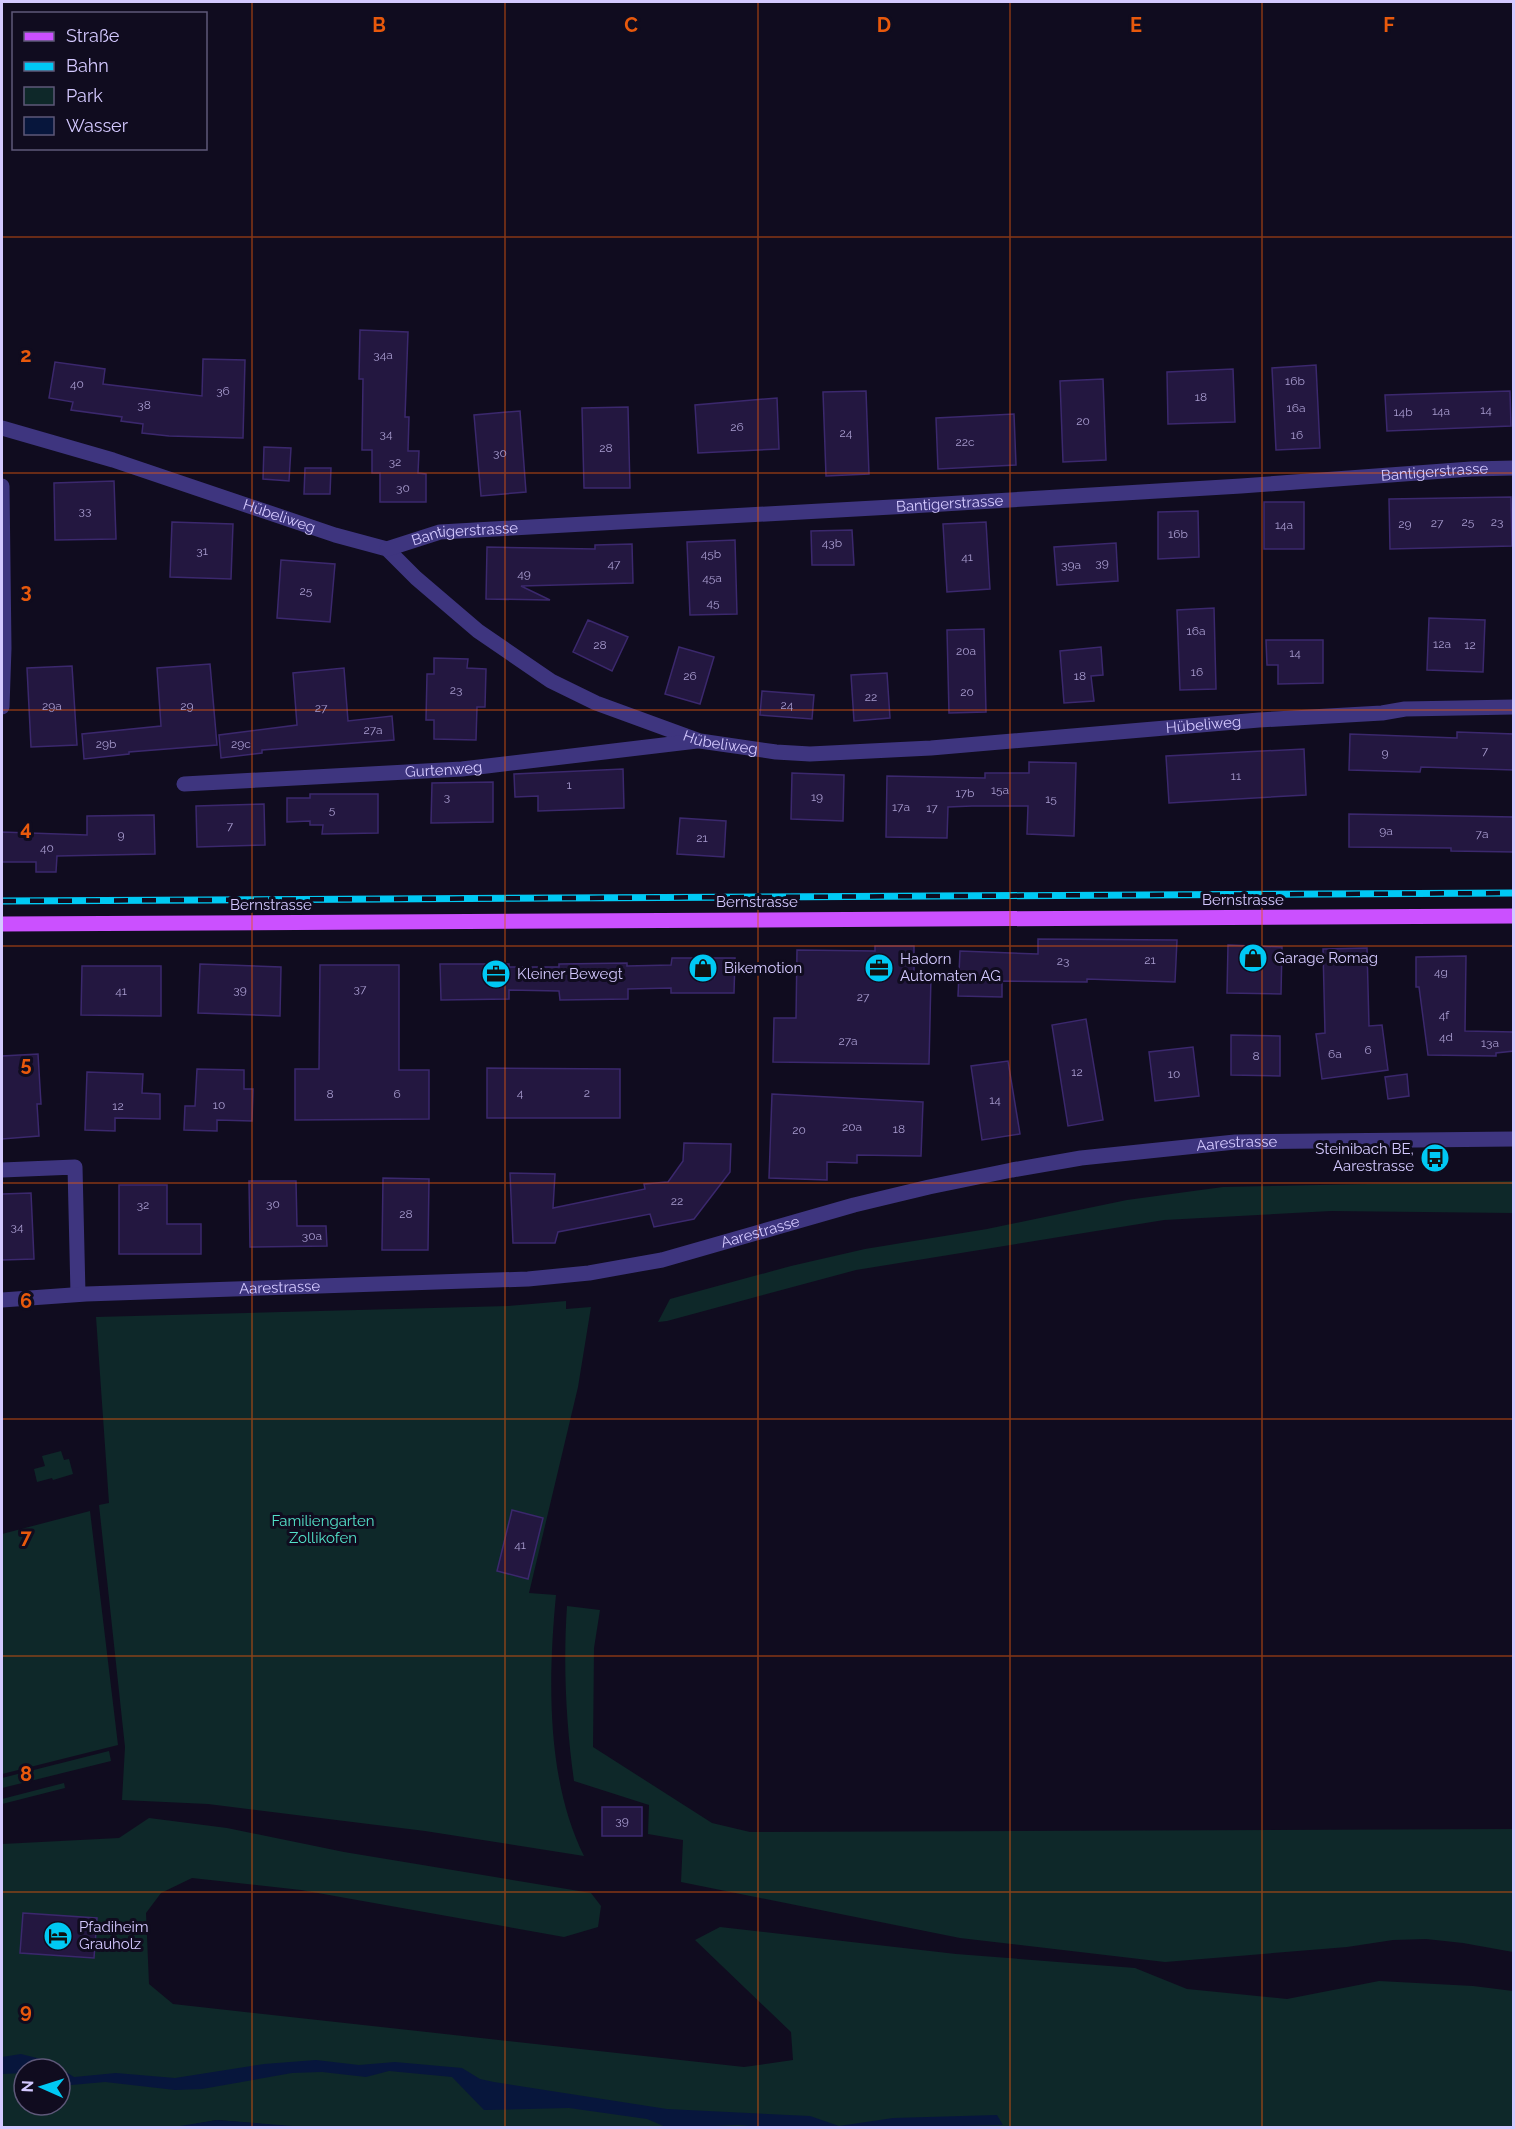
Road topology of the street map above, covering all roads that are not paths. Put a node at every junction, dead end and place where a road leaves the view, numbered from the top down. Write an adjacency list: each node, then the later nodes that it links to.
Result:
1 (2, 428): 4 (street, Hübeliweg)
2 (1514, 468): 4 (street, Bantigerstrasse)
3 (2, 486): 5 (street)
4 (387, 549): 7 (street, Hübeliweg)
5 (2, 707)
6 (1514, 707): 7 (street, Hübeliweg)
7 (700, 741): 8 (street, Gurtenweg)
8 (184, 784)
9 (1514, 916): 10 (main road, Bernstrasse)
10 (2, 924)
11 (1514, 1139): 13 (street, Aarestrasse)
12 (2, 1170): 13 (street)
13 (78, 1294): 14 (street, Aarestrasse)
14 (2, 1300)

